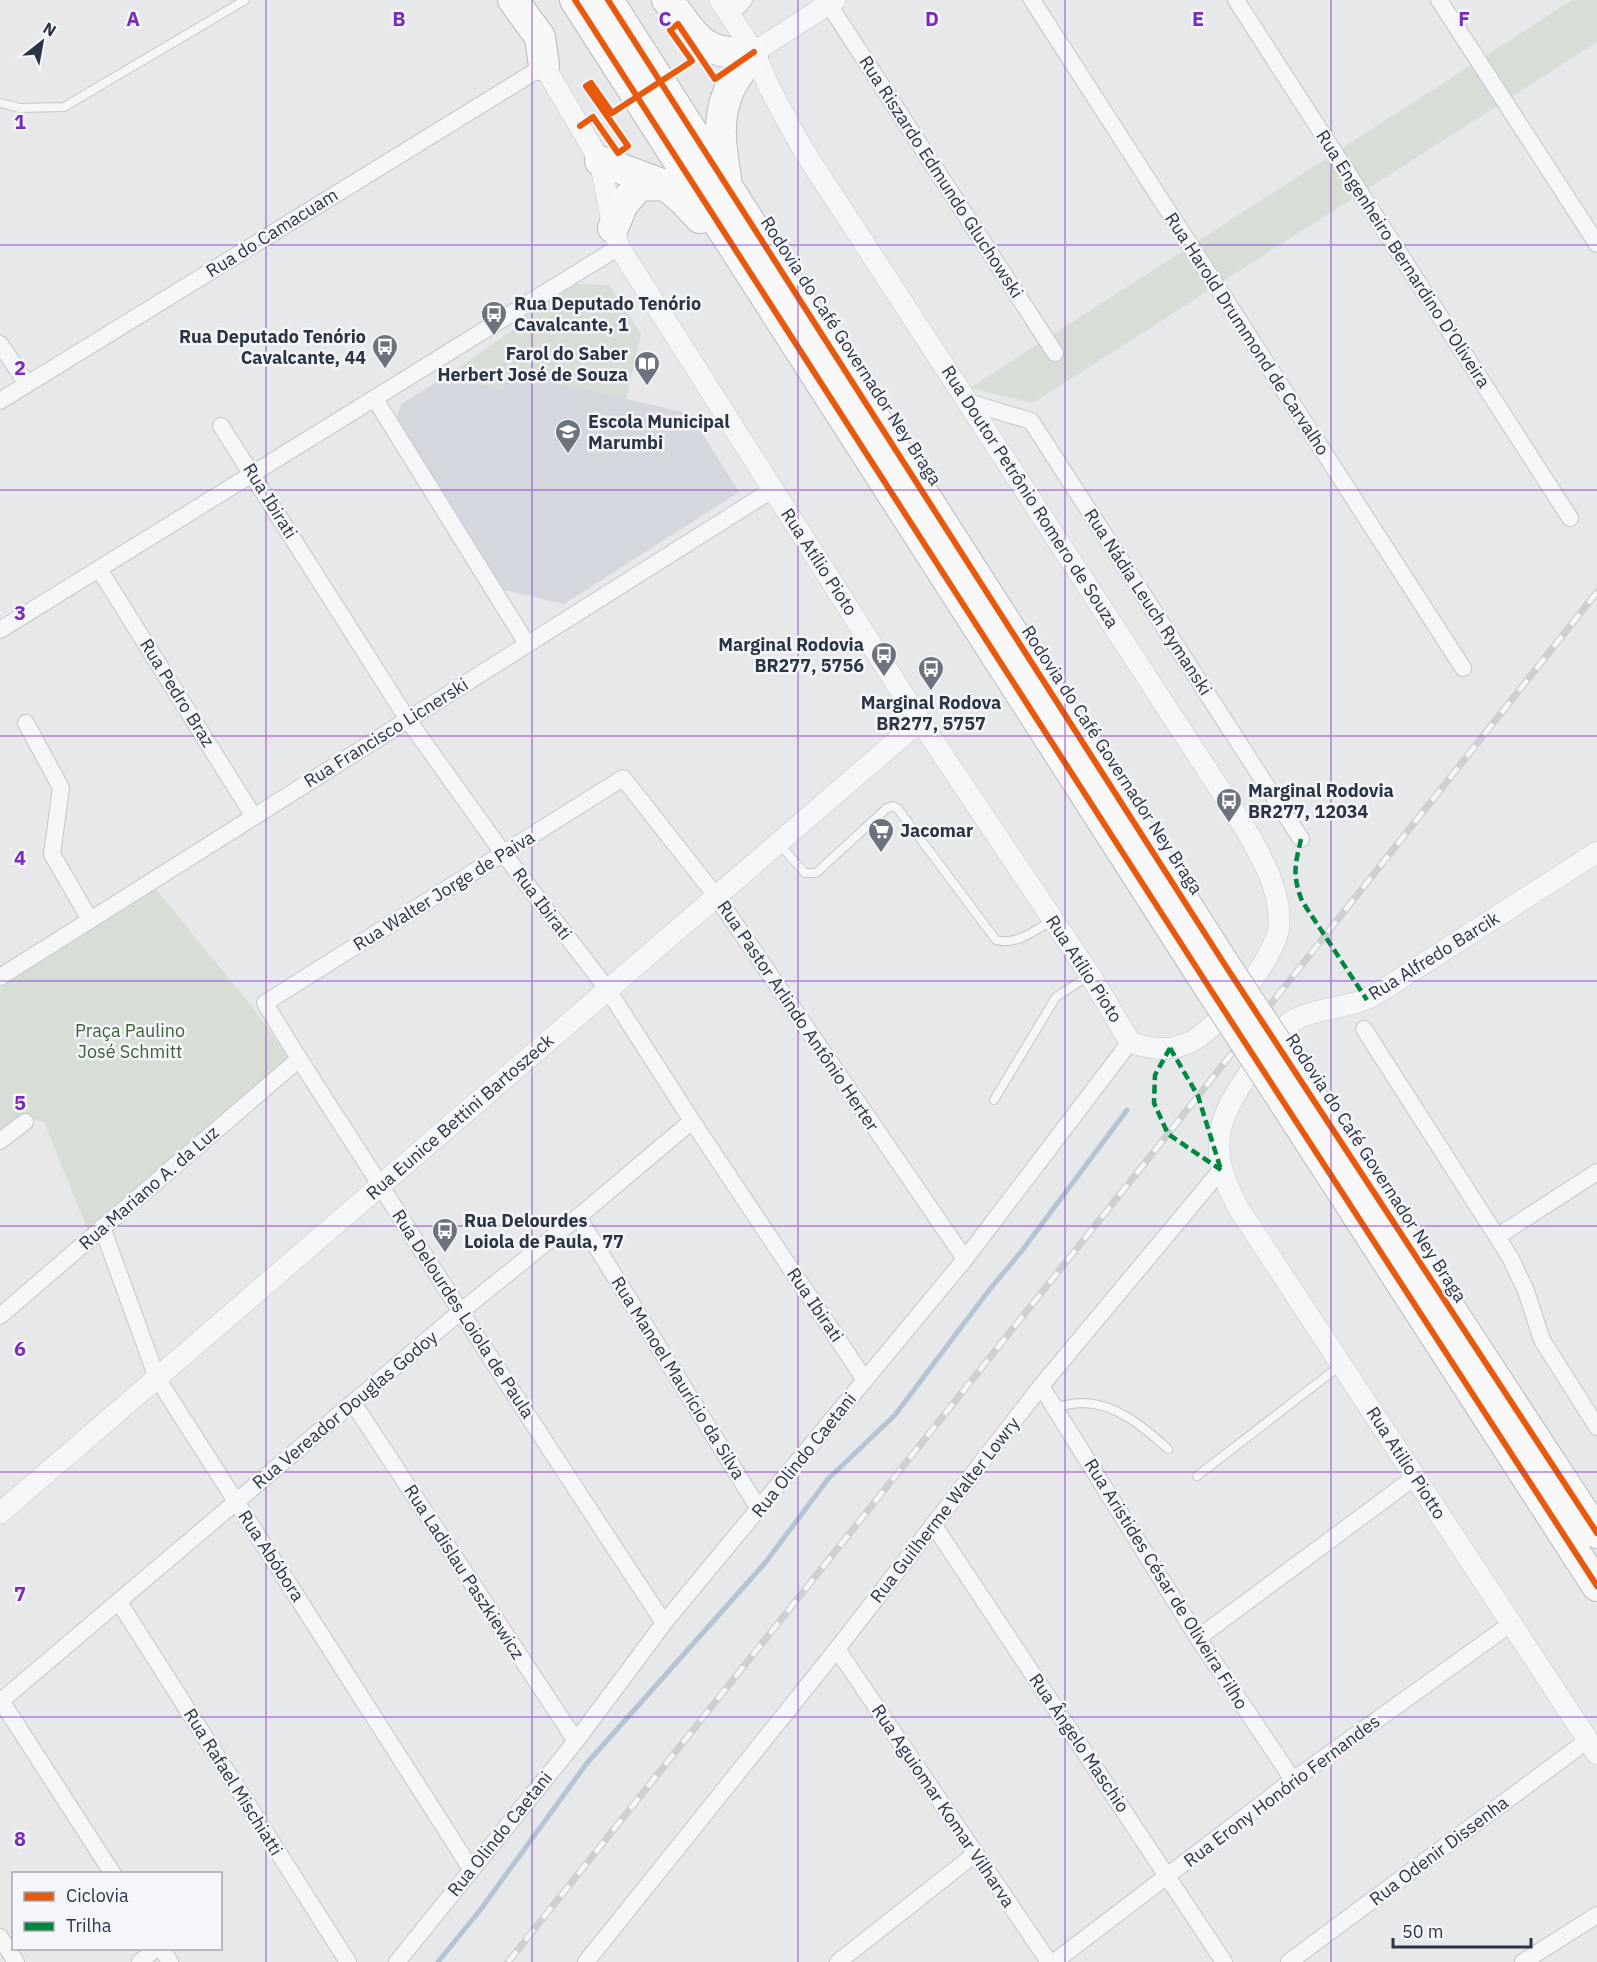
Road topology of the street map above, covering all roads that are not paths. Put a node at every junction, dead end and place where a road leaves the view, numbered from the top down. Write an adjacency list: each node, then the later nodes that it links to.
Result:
1 (245, 0): 13 (lane)
2 (513, 0): 12 (highway)
3 (575, 0): 19 (highway, Rodovia do Café Governador Ney Braga)
4 (608, 0): 16 (highway, Rodovia do Café Governador Ney Braga)
5 (667, 0): 11 (highway)
6 (1032, 0): 33 (street, Rua Harold Drummond de Carvalho)
7 (1236, 0): 29 (street, Rua Engenheiro Bernardino D'Oliveira)
8 (1439, 0): 18 (street)
9 (830, 1): 11 (street); 21 (street, Rua Riszardo Edmundo Gluchowski)
10 (731, 5): 11 (street, Rua Doutor Petrônio Romero de Souza)
11 (754, 52): 16 (highway); 25 (street, Rua Doutor Petrônio Romero de Souza)
12 (544, 66): 14 (street, Rua Atílio Pioto); 22 (street, Rua do Camacuam)
13 (0, 102)
14 (600, 161): 15 (highway); 17 (street, Rua Atílio Pioto)
15 (665, 185): 17 (highway); 19 (highway)
16 (728, 187): 46 (highway, Rodovia do Café Governador Ney Braga)
17 (616, 237): 23 (street); 28 (street, Rua Atílio Pioto)
18 (1597, 244)
19 (748, 271): 46 (highway, Rodovia do Café Governador Ney Braga)
20 (0, 344): 22 (street)
21 (1055, 353)
22 (27, 384): 24 (street, Rua do Camacuam)
23 (375, 399): 27 (street); 32 (street)
24 (0, 401)
25 (968, 402): 39 (street, Rua Nádia Leuch Rymanski); 52 (street, Rua Doutor Petrônio Romero de Souza)
26 (221, 426): 27 (street, Rua Ibirati)
27 (253, 474): 30 (street); 34 (street, Rua Ibirati)
28 (772, 490): 32 (street, Rua Francisco Licnerski); 35 (street, Rua Atílio Pioto)
29 (1570, 518)
30 (99, 569): 31 (street); 38 (street, Rua Pedro Braz)
31 (0, 630)
32 (527, 644): 34 (street, Rua Francisco Licnerski)
33 (1463, 668)
34 (408, 720): 38 (street, Rua Francisco Licnerski); 42 (street, Rua Ibirati)
35 (920, 721): 40 (street, Rua Eunice Bettini Bartoszeck); 44 (street, Rua Atílio Pioto)
36 (26, 723): 45 (street)
37 (623, 778): 42 (street, Rua Walter Jorge de Paiva); 43 (street, Rua Pastor Arlindo Antônio Herter)
38 (254, 816): 45 (street, Rua Francisco Licnerski)
39 (1301, 839)
40 (778, 843): 43 (street, Rua Eunice Bettini Bartoszeck); 44 (lane)
41 (1597, 852): 59 (street, Rua Alfredo Barcik)
42 (503, 853): 49 (street, Rua Ibirati); 50 (street, Rua Walter Jorge de Paiva)
43 (716, 896): 49 (street, Rua Eunice Bettini Bartoszeck); 65 (street, Rua Pastor Arlindo Antônio Herter)
44 (1053, 919): 47 (street, Rua Atílio Pioto)
45 (90, 920): 48 (street, Rua Francisco Licnerski)
46 (1216, 974): 54 (highway, Rodovia do Café Governador Ney Braga, bridge)
47 (1090, 975): 52 (street, Rua Atílio Pioto); 55 (lane)
48 (0, 977)
49 (608, 990): 56 (street, Rua Ibirati); 61 (street, Rua Eunice Bettini Bartoszeck)
50 (265, 1004): 53 (street, Rua Delourdes Loiola de Paula)
51 (1364, 1029): 64 (street)
52 (1130, 1042): 65 (street, Rua Olindo Caetani)
53 (298, 1060): 61 (street, Rua Delourdes Loiola de Paula); 63 (street, Rua Mariano A. da Luz)
54 (1284, 1078): 82 (highway, Rodovia do Café Governador Ney Braga); 83 (highway, Rodovia do Café Governador Ney Braga)
55 (994, 1101)
56 (692, 1121): 62 (street, Rua Vereador Douglas Godoy); 70 (street, Rua Ibirati)
57 (25, 1122): 58 (street)
58 (0, 1141)
59 (1221, 1170): 68 (street, Rua Atilio Piotto); 71 (street, Rua Guilherme Walter Lowry)
60 (1597, 1172): 64 (street)
61 (381, 1185): 66 (street, Rua Delourdes Loiola de Paula); 69 (street, Rua Eunice Bettini Bartoszeck)
62 (578, 1217): 66 (street, Rua Vereador Douglas Godoy); 79 (street, Rua Manoel Maurício da Silva)
63 (102, 1227): 67 (street, Rua Mariano A. da Luz); 69 (street, Rua Abóbora)
64 (1498, 1236): 74 (street)
65 (965, 1259): 70 (street, Rua Olindo Caetani)
66 (460, 1312): 72 (street, Rua Vereador Douglas Godoy); 85 (street, Rua Delourdes Loiola de Paula)
67 (0, 1316)
68 (1341, 1365): 76 (lane); 77 (street, Rua Atilio Piotto)
69 (156, 1378): 78 (street, Rua Abóbora); 80 (street, Rua Eunice Bettini Bartoszeck)
70 (865, 1380): 79 (street, Rua Olindo Caetani)
71 (1041, 1386): 73 (street, Rua Aristides César de Oliveira Filho); 81 (street, Rua Guilherme Walter Lowry)
72 (353, 1403): 78 (street, Rua Vereador Douglas Godoy); 90 (street, Rua Ladislau Paszkiewicz)
73 (1054, 1407): 75 (lane); 87 (street, Rua Aristides César de Oliveira Filho)
74 (1597, 1427)
75 (1168, 1449)
76 (1197, 1476)
77 (1415, 1477): 86 (street, Rua Atilio Piotto); 87 (street)
78 (236, 1502): 84 (street, Rua Vereador Douglas Godoy); 94 (street, Rua Abóbora)
79 (759, 1509): 85 (street, Rua Olindo Caetani)
80 (0, 1513)
81 (933, 1524): 88 (street, Rua Guilherme Walter Lowry); 96 (street, Rua Ângelo Maschio)
82 (1597, 1533)
83 (1597, 1586)
84 (118, 1602): 89 (street, Rua Vereador Douglas Godoy); 102 (street, Rua Rafael Mischiatti)
85 (664, 1623): 90 (street, Rua Olindo Caetani)
86 (1512, 1623): 91 (street, Rua Atilio Piotto); 92 (street, Rua Erony Honório Fernandes)
87 (1198, 1638): 92 (street, Rua Aristides César de Oliveira Filho)
88 (837, 1649): 93 (street, Rua Aguiomar Komar Vilharva); 104 (street, Rua Guilherme Walter Lowry)
89 (1, 1700): 95 (street)
90 (576, 1741): 94 (street, Rua Olindo Caetani)
91 (1593, 1747): 109 (street, Rua Odenir Dissenha)
92 (1293, 1780): 96 (street, Rua Erony Honório Fernandes)
93 (975, 1854): 105 (street); 106 (street, Rua Aguiomar Komar Vilharva)
94 (471, 1869): 103 (street, Rua Olindo Caetani)
95 (112, 1872)
96 (1168, 1876): 107 (street, Rua Erony Honório Fernandes); 108 (street, Rua Ângelo Maschio)
97 (1597, 1915): 110 (street)
98 (0, 1937): 100 (street)
99 (154, 1950): 101 (street)
100 (16, 1962)
101 (140, 1962)
102 (348, 1962)
103 (398, 1962)
104 (586, 1962)
105 (838, 1962)
106 (1049, 1962)
107 (1054, 1962)
108 (1224, 1962)
109 (1289, 1962)
110 (1523, 1962)

